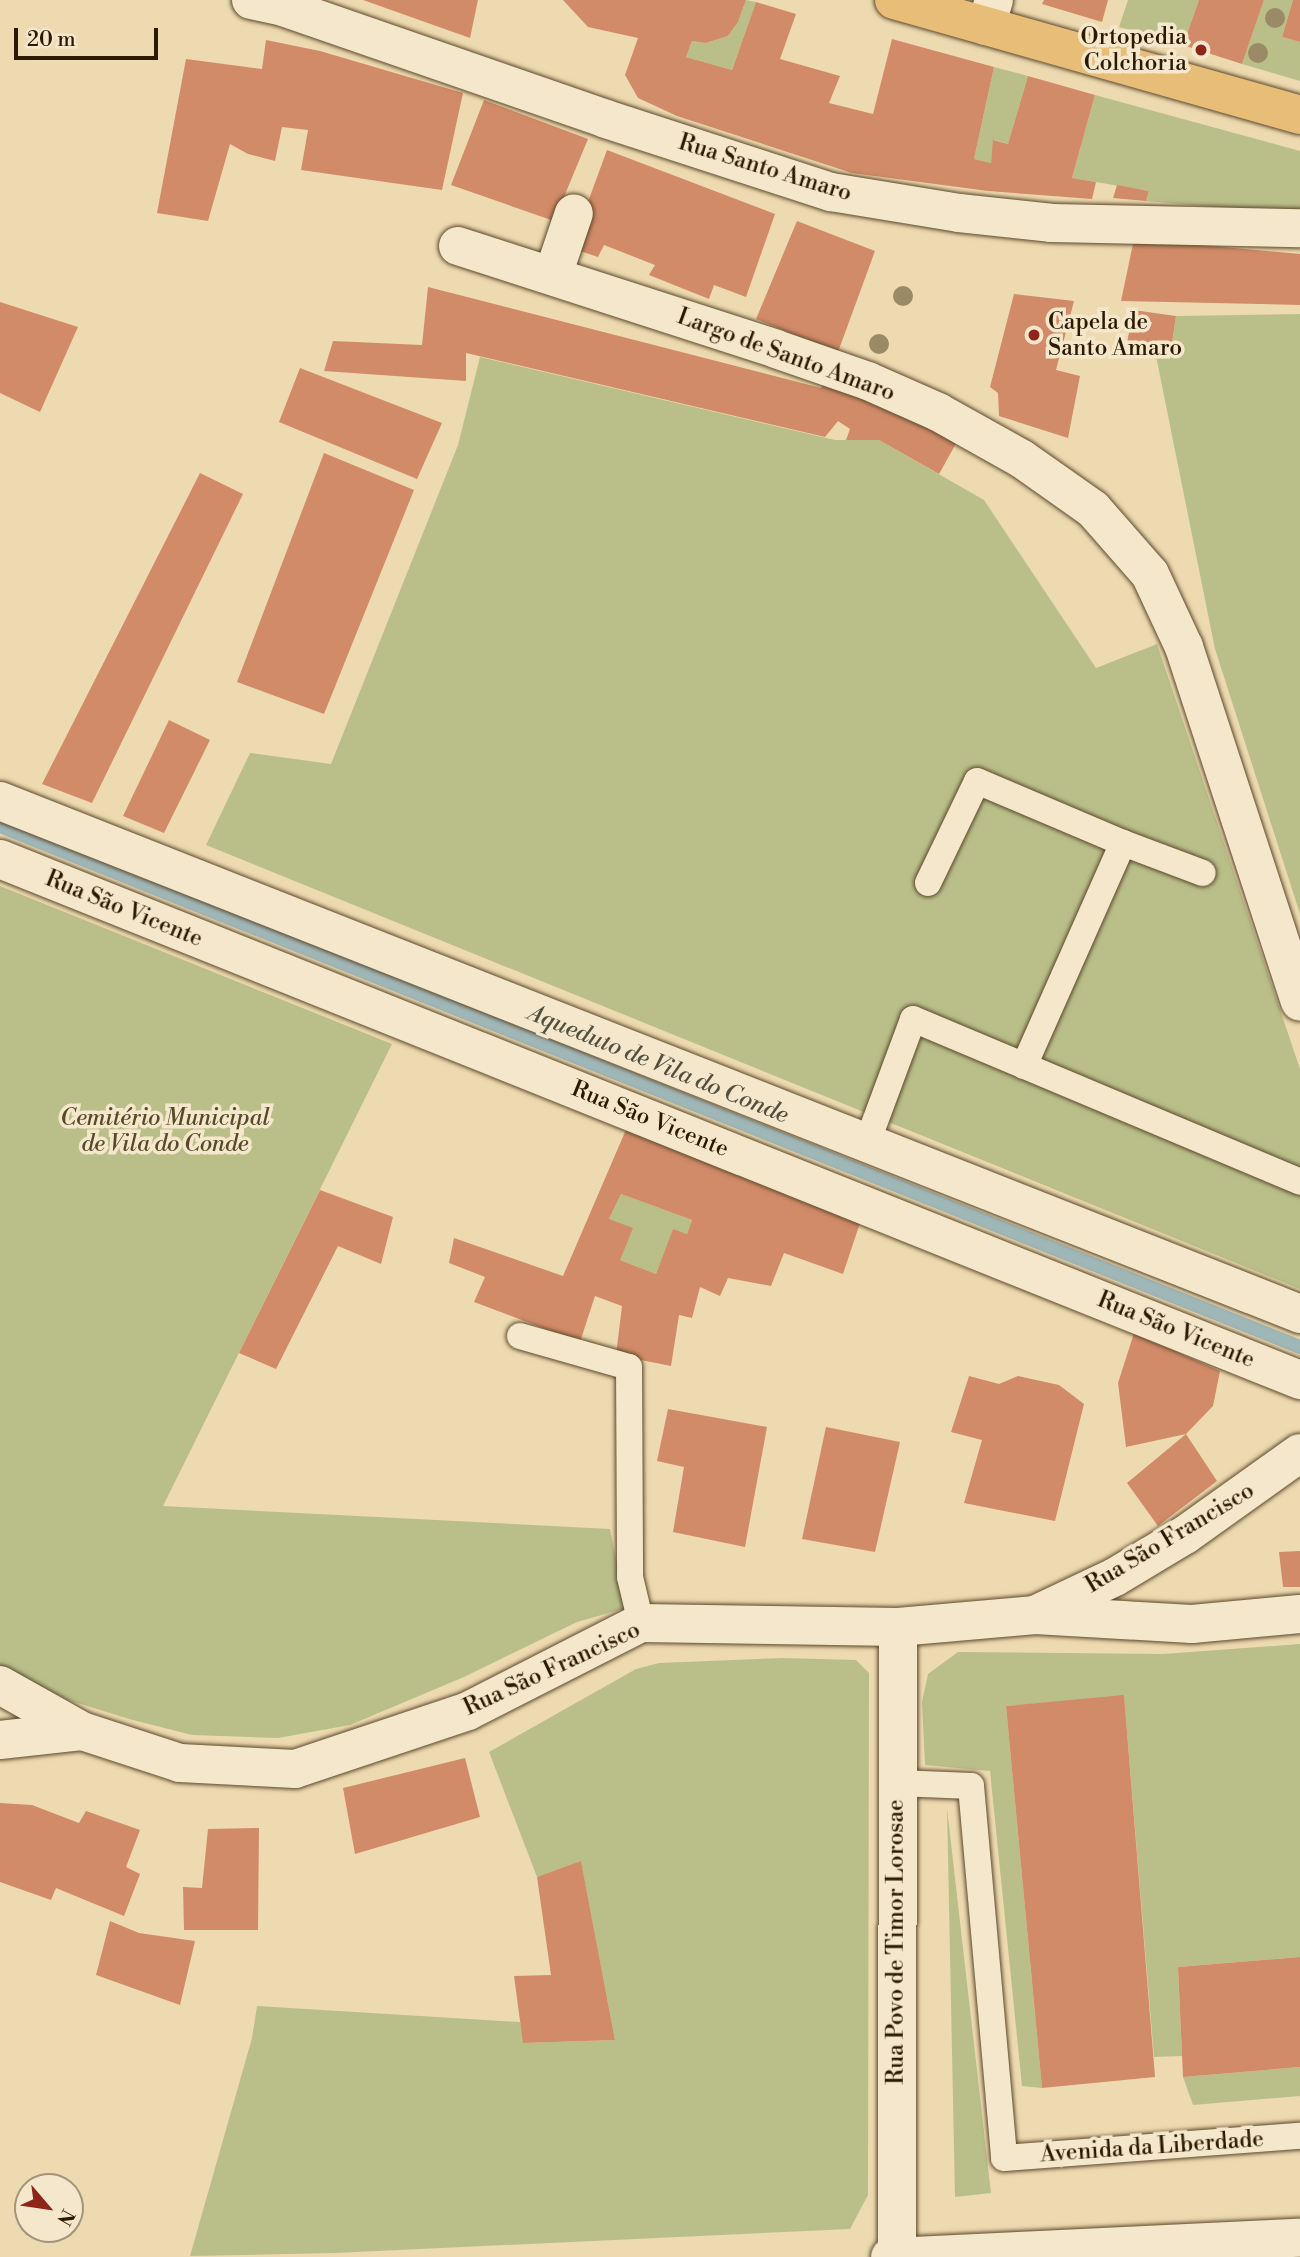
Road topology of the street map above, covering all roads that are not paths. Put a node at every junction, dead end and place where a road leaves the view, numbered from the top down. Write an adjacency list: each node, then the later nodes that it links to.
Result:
1 (251, 0): 6 (street, Rua Santo Amaro)
2 (894, 0): 3 (main road)
3 (990, 13): 4 (main road)
4 (1300, 116)
5 (574, 213): 8 (street)
6 (1300, 228)
7 (458, 246): 8 (street, Largo de Santo Amaro)
8 (553, 275): 14 (street, Largo de Santo Amaro)
9 (0, 801): 16 (street)
10 (1123, 843): 12 (lane); 13 (lane); 15 (lane)
11 (0, 859): 20 (street, Rua São Vicente)
12 (1203, 873)
13 (928, 883)
14 (1300, 1002)
15 (1024, 1066): 16 (lane); 17 (lane)
16 (867, 1143): 18 (street)
17 (1300, 1182)
18 (1300, 1314)
19 (520, 1336): 24 (lane)
20 (1300, 1380)
21 (1300, 1454): 22 (street, Rua São Francisco)
22 (1035, 1615): 23 (street, Rua São Francisco); 25 (street, Rua São Francisco)
23 (1300, 1615)
24 (640, 1623): 25 (street, Rua São Francisco); 27 (street, Rua São Francisco)
25 (898, 1628): 29 (street, Rua Povo de Timor Lorosae)
26 (0, 1685): 27 (street, Rua São Francisco)
27 (82, 1731): 28 (street, Rua São Francisco)
28 (0, 1740)
29 (897, 1783): 30 (lane, Avenida da Liberdade); 33 (street, Rua Povo de Timor Lorosae)
30 (1300, 2136)
31 (1300, 2238): 33 (street)
32 (890, 2257): 33 (street)
33 (897, 2257)

